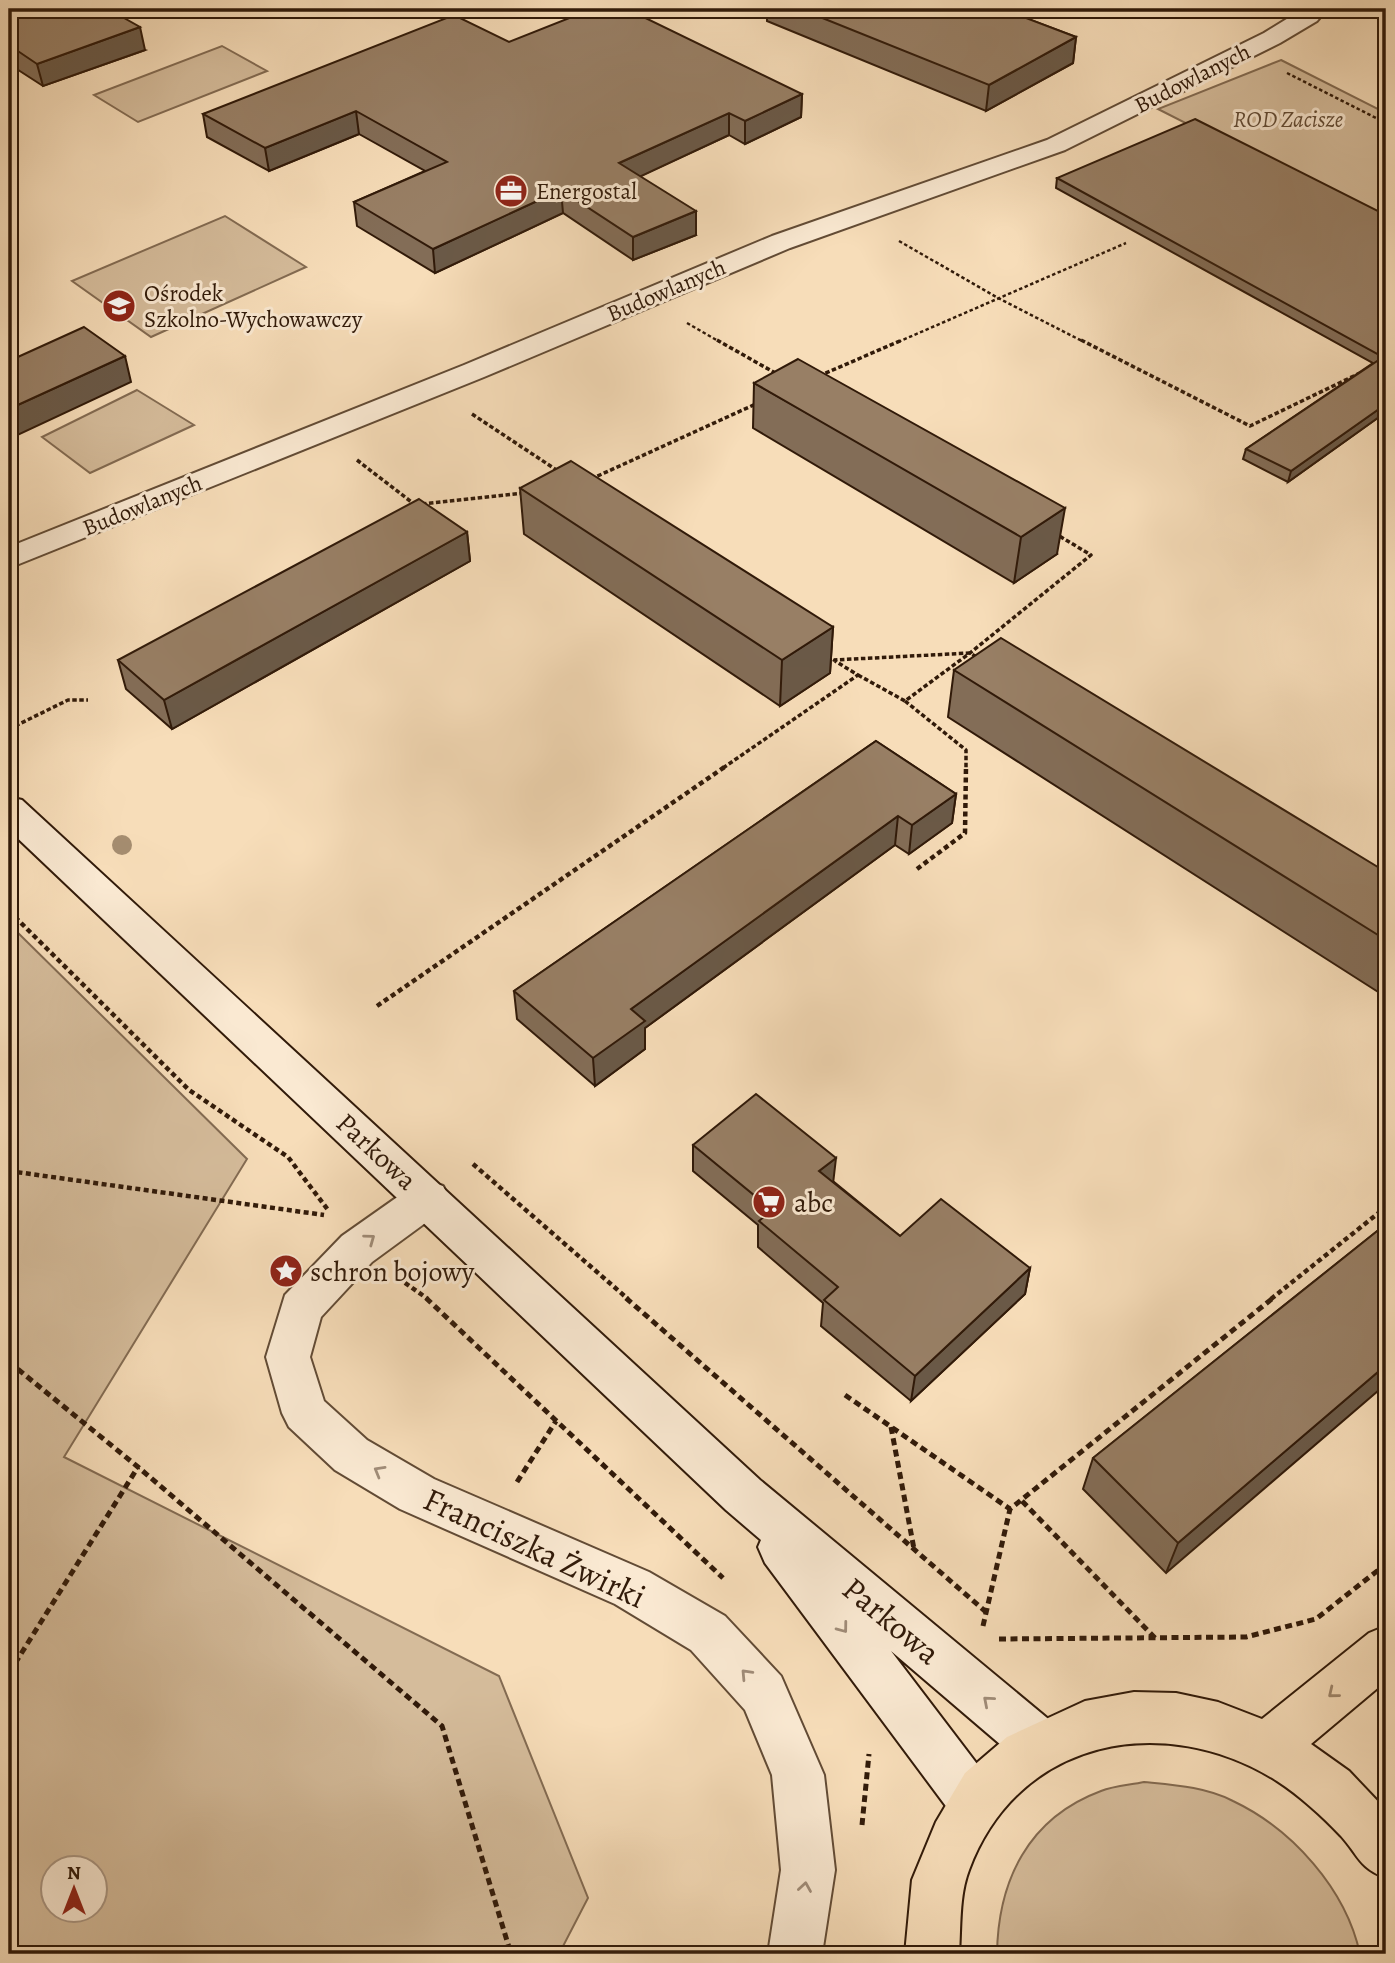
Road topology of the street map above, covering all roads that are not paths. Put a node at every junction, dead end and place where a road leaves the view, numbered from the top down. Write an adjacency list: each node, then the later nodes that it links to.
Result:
1 (1316, 9): 2 (street, Budowlanych)
2 (9, 558)
3 (9, 810): 4 (street, Parkowa)
4 (428, 1198): 5 (street, Parkowa); 11 (street, Franciszka Żwirki, one-way to 4)
5 (743, 1495): 7 (street, Parkowa, one-way to 5); 9 (street, Parkowa, one-way to 9)
6 (1386, 1650): 8 (main road, one-way to 8)
7 (1040, 1745): 8 (main road); 9 (main road)
8 (1268, 1746): 10 (main road)
9 (975, 1804): 12 (main road)
10 (1386, 1852)
11 (795, 1954)
12 (932, 1954)

